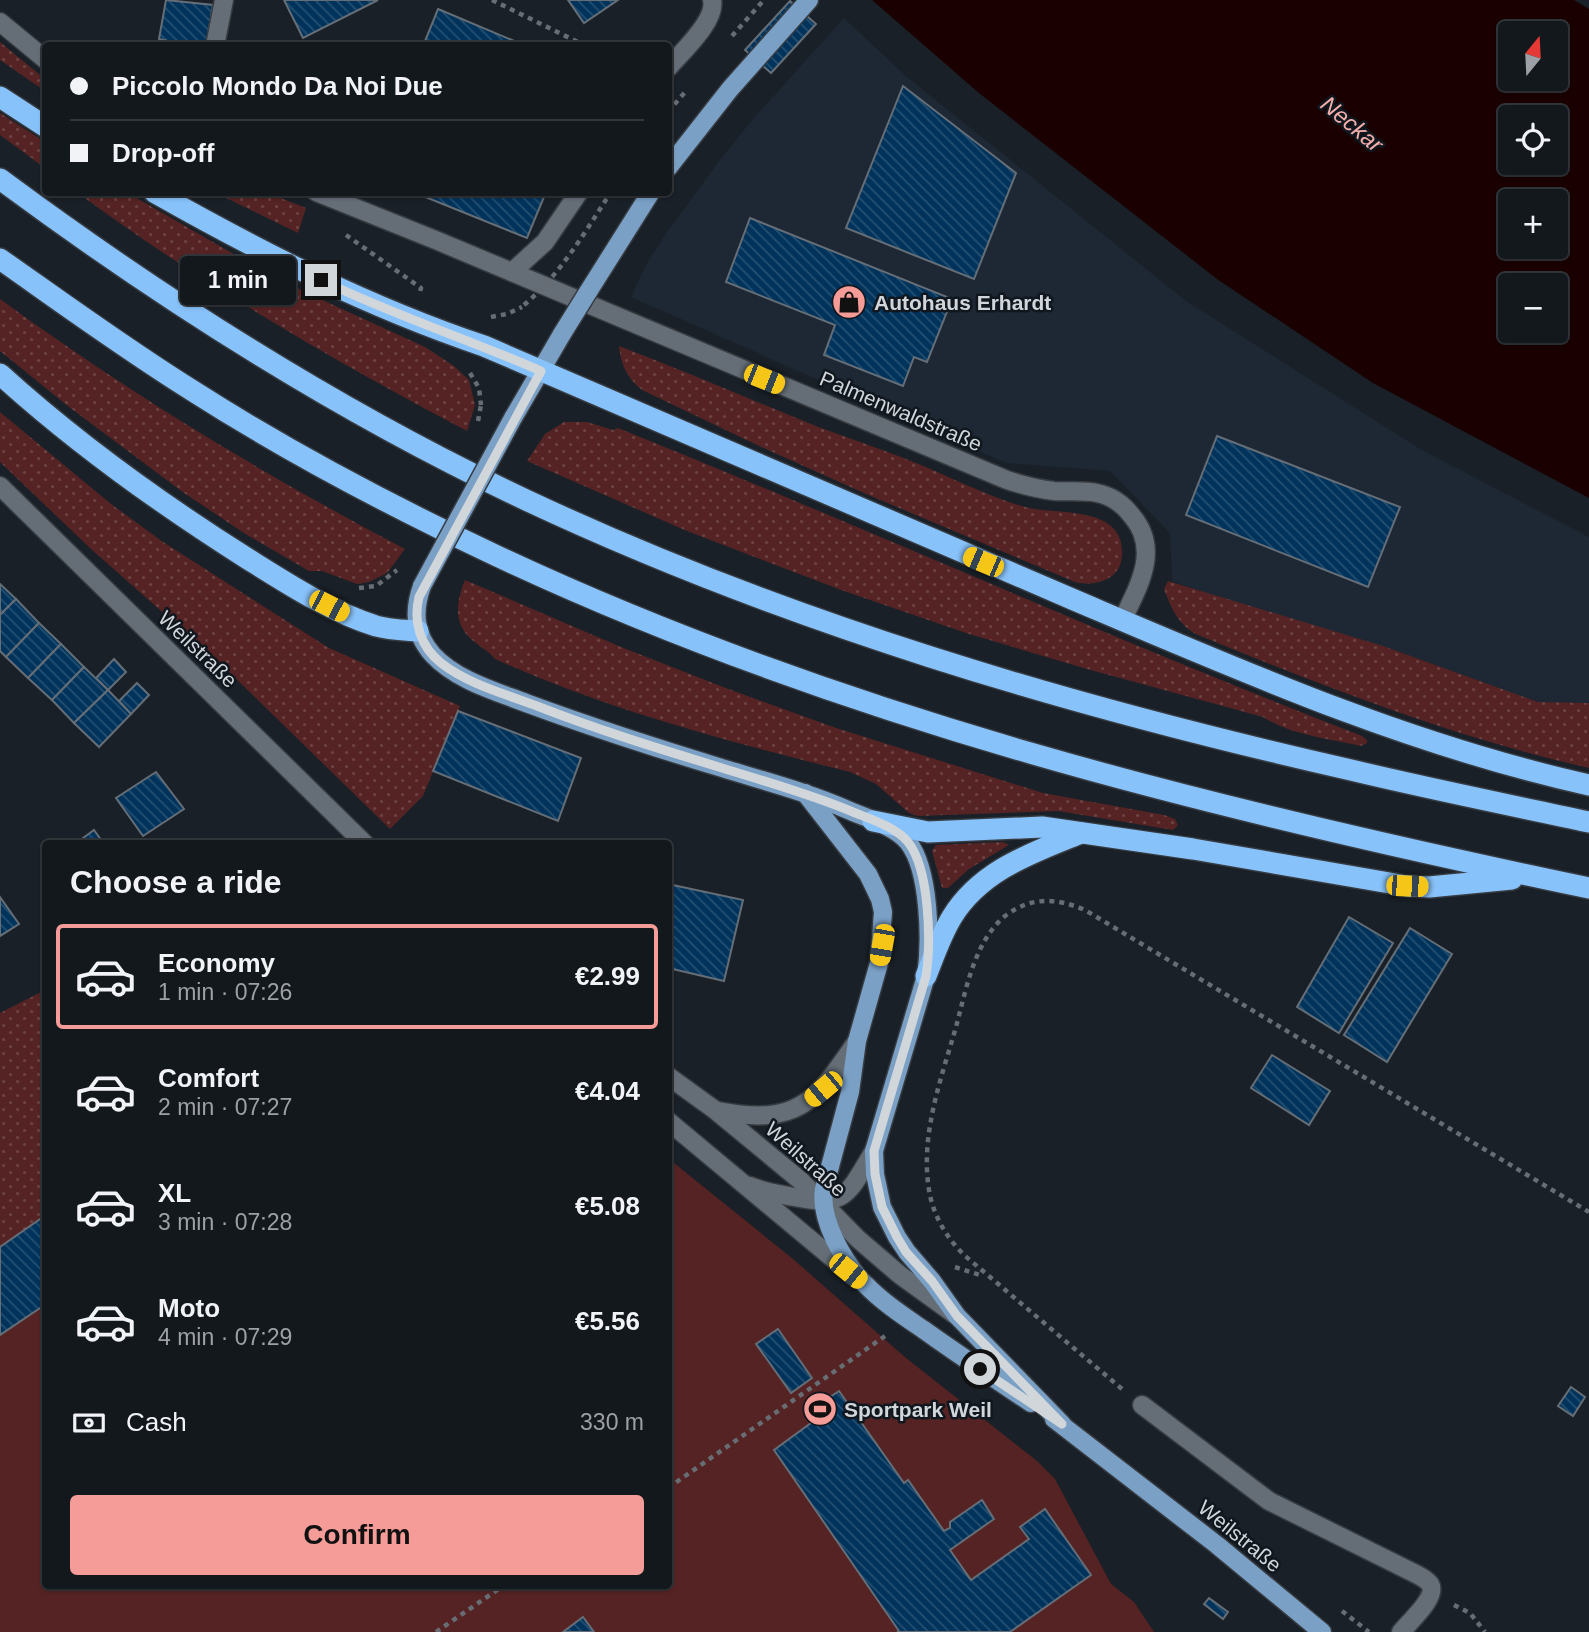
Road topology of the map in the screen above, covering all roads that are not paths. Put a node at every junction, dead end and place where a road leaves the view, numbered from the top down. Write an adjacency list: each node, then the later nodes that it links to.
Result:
1 (224, 0): 5 (street)
2 (712, 0): 7 (street)
3 (809, 0): 10 (main road)
4 (0, 22): 6 (street)
5 (216, 42)
6 (42, 57)
7 (672, 63)
8 (0, 97): 9 (highway)
9 (42, 124)
10 (672, 164)
11 (0, 179): 26 (highway)
12 (162, 196): 18 (highway)
13 (326, 196): 17 (street, Palmenwaldstraße)
14 (576, 196): 17 (street)
15 (648, 196): 18 (main road, bridge)
16 (0, 259): 29 (highway)
17 (512, 272): 21 (street, Palmenwaldstraße)
18 (541, 371): 21 (highway); 22 (main road, bridge)
19 (0, 374): 22 (highway)
20 (0, 486): 28 (street, Weilstraße)
21 (1122, 621): 23 (highway)
22 (418, 631): 24 (main road)
23 (1589, 785)
24 (805, 793): 25 (main road); 32 (main road)
25 (873, 821): 27 (highway); 31 (main road)
26 (1589, 822)
27 (1083, 832): 29 (highway); 31 (highway)
28 (361, 840)
29 (1534, 877): 30 (highway)
30 (1589, 888)
31 (926, 976): 36 (main road)
32 (857, 1041): 34 (street); 38 (main road)
33 (672, 1079): 34 (street, Weilstraße)
34 (715, 1111): 38 (street, Weilstraße)
35 (672, 1124): 37 (street, Weilstraße)
36 (874, 1151): 38 (street); 40 (main road)
37 (743, 1183): 38 (street); 39 (street, Weilstraße)
38 (822, 1202): 39 (main road); 40 (street, Weilstraße)
39 (865, 1284): 42 (main road, Weilstraße)
40 (957, 1316): 42 (main road, Weilstraße)
41 (1142, 1405): 44 (street)
42 (1062, 1424): 43 (main road, Weilstraße)
43 (1322, 1632)
44 (1401, 1632)

